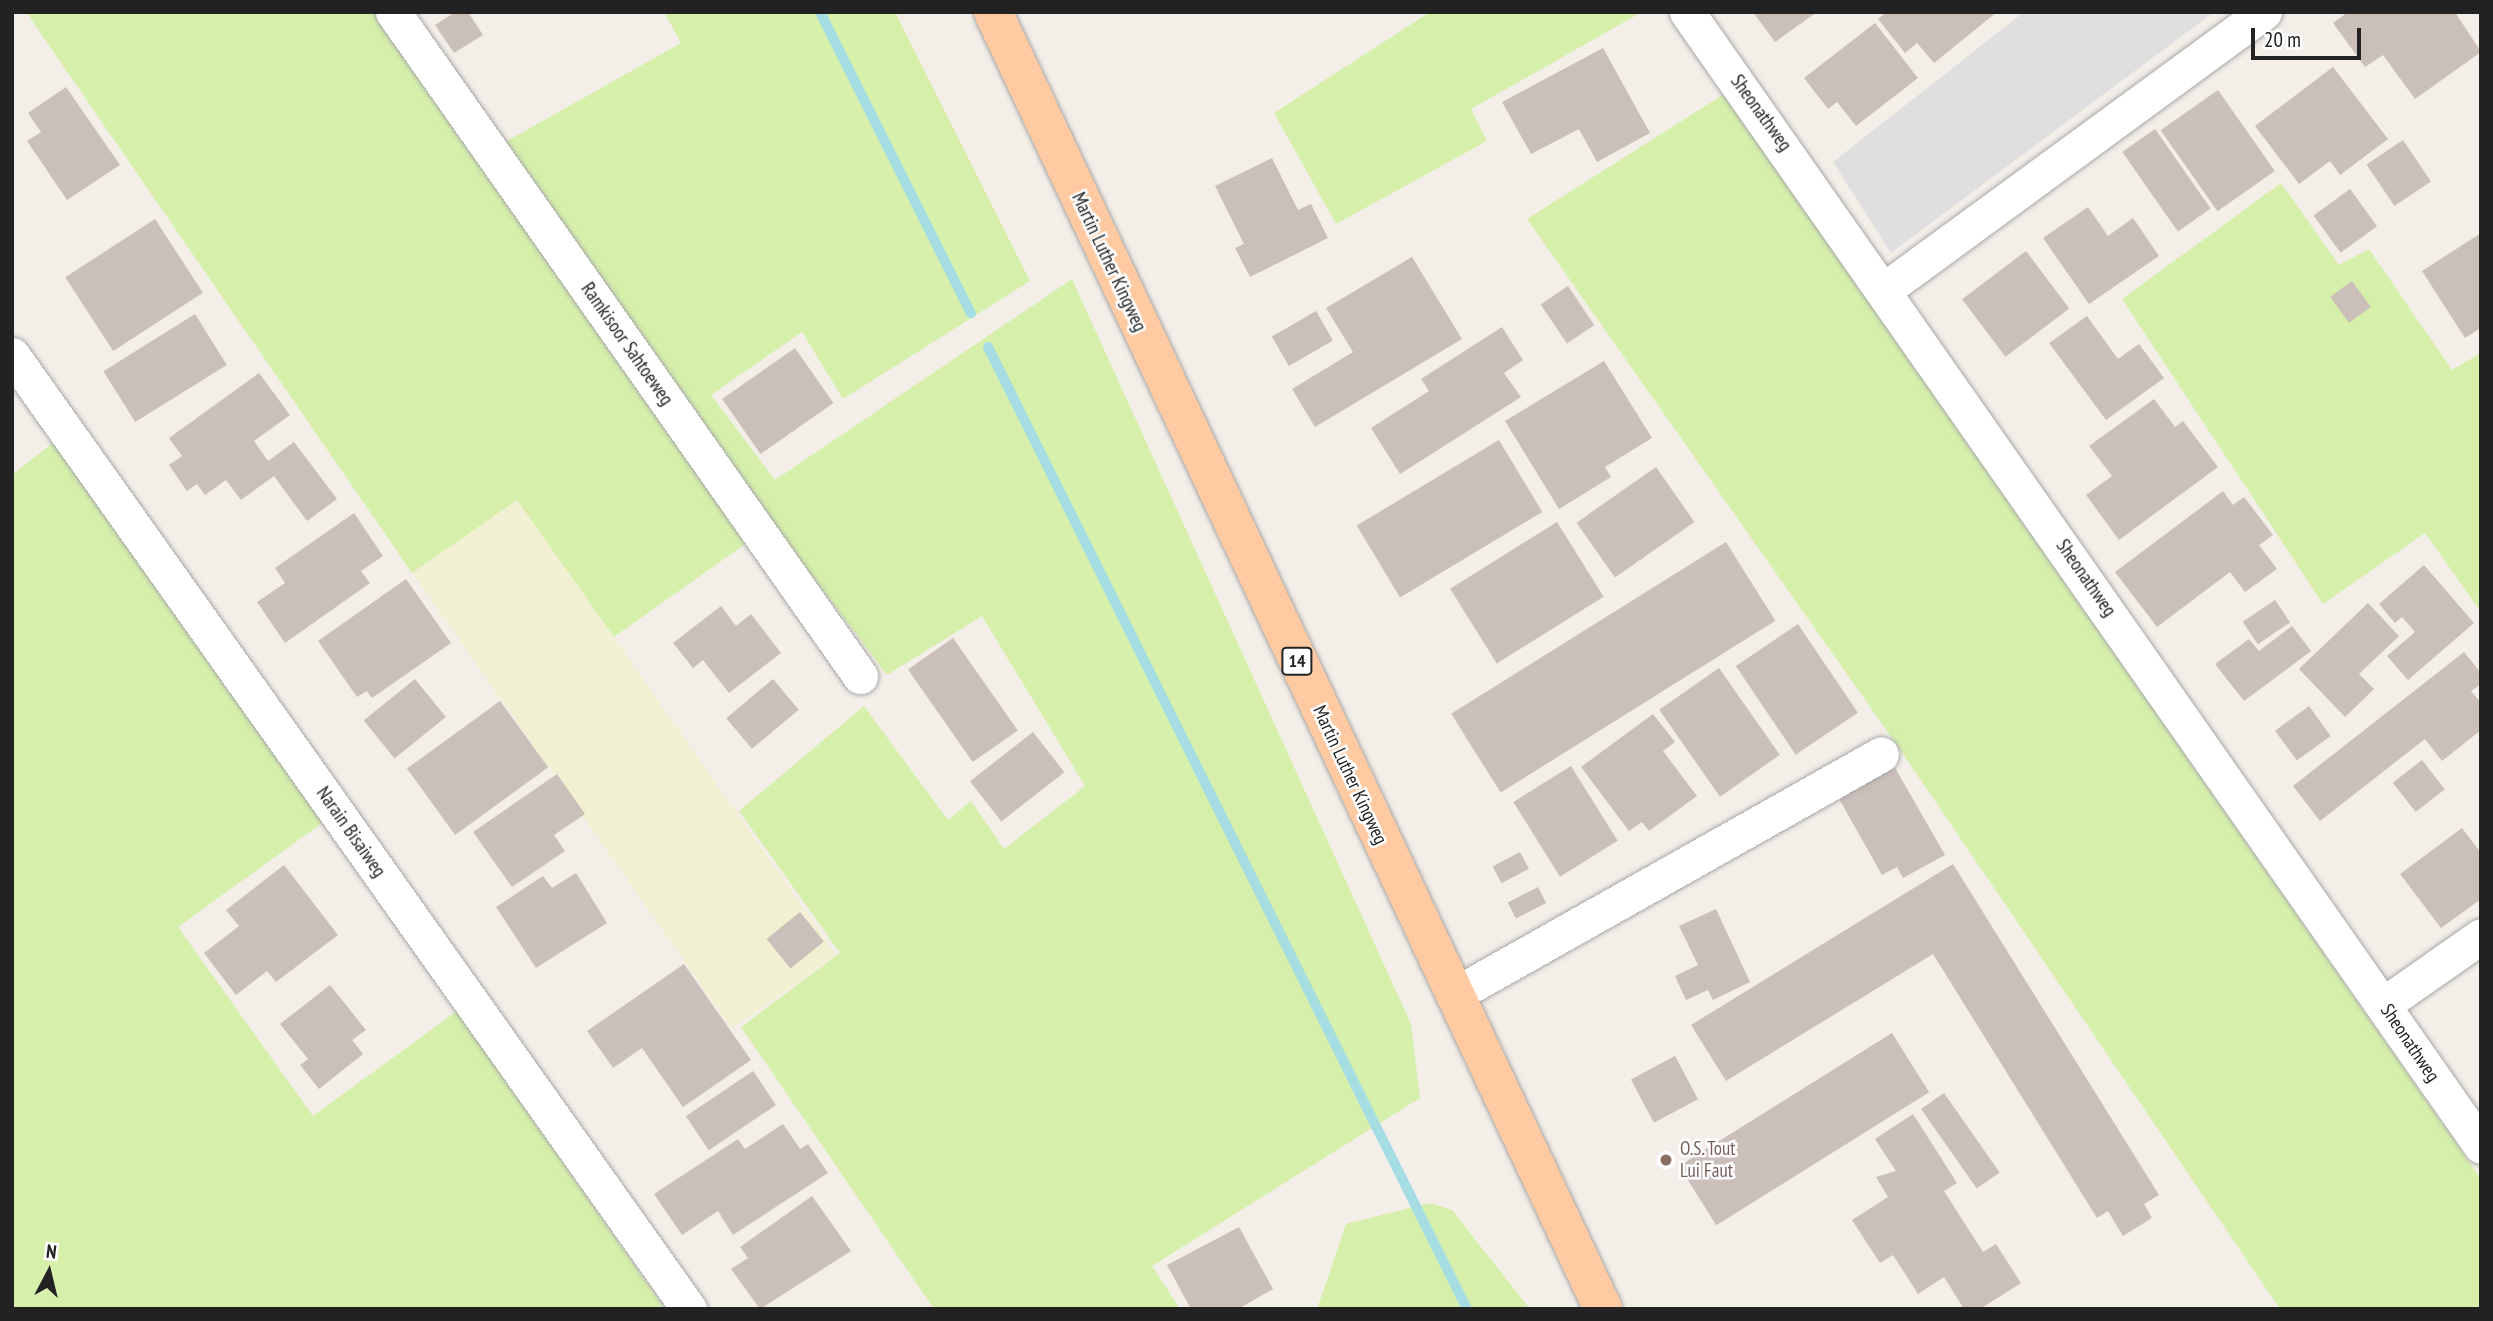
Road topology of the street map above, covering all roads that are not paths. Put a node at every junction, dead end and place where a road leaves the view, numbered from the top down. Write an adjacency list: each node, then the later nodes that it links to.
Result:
1 (393, 12): 7 (street, Ramkisoor Sahtoeweg)
2 (993, 12): 10 (main road, Martin Luther Kingweg / 14)
3 (1687, 12): 5 (street, Sheonathweg)
4 (2264, 12): 5 (street)
5 (1884, 290): 11 (street, Sheonathweg)
6 (12, 355): 13 (street, Narain Bisaiweg)
7 (860, 676)
8 (1881, 754): 10 (street)
9 (2481, 936): 11 (street)
10 (1454, 995): 14 (main road, Martin Luther Kingweg / 14)
11 (2384, 1004): 12 (street, Sheonathweg)
12 (2481, 1146)
13 (690, 1309)
14 (1603, 1309)

